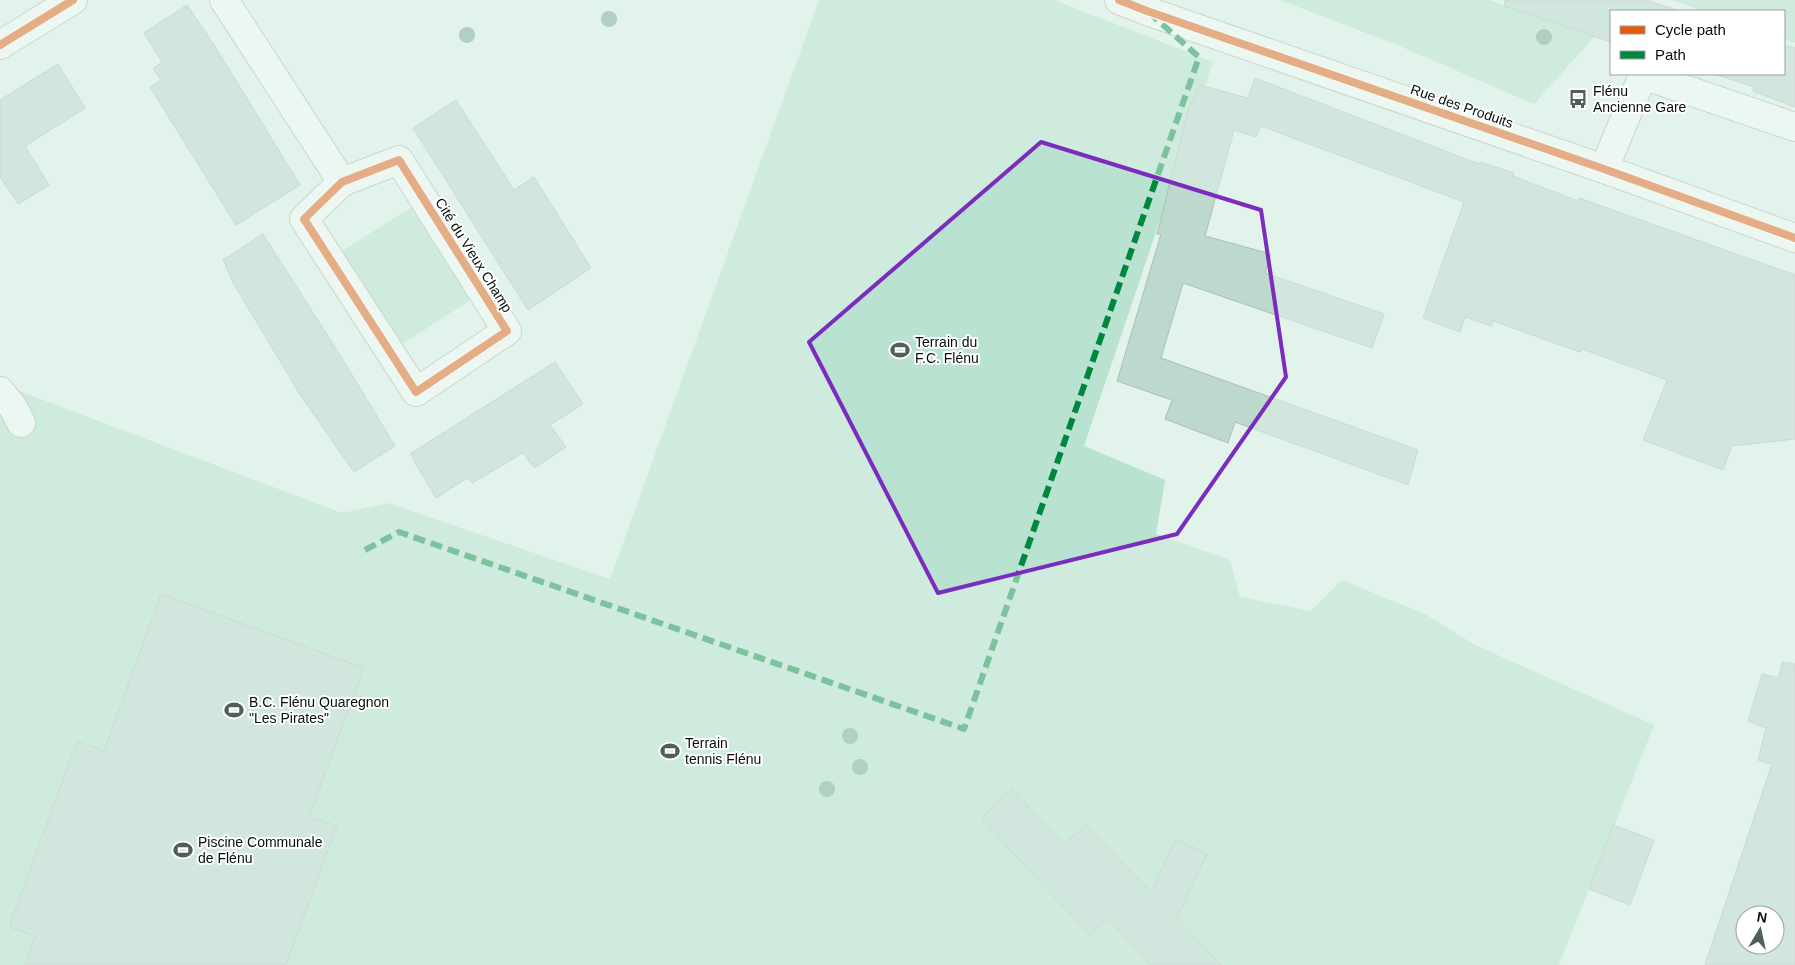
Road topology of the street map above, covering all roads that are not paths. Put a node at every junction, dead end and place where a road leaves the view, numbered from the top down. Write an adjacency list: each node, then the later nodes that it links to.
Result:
1 (73, 0): 4 (street)
2 (224, 0): 7 (street)
3 (1120, 0): 6 (street, Rue des Produits)
4 (0, 45)
5 (1795, 127): 6 (street)
6 (1604, 168): 8 (street, Rue des Produits)
7 (342, 182): 7 (street, Cité du Vieux Champ)
8 (1795, 238)
9 (0, 391): 10 (street)
10 (21, 422)

